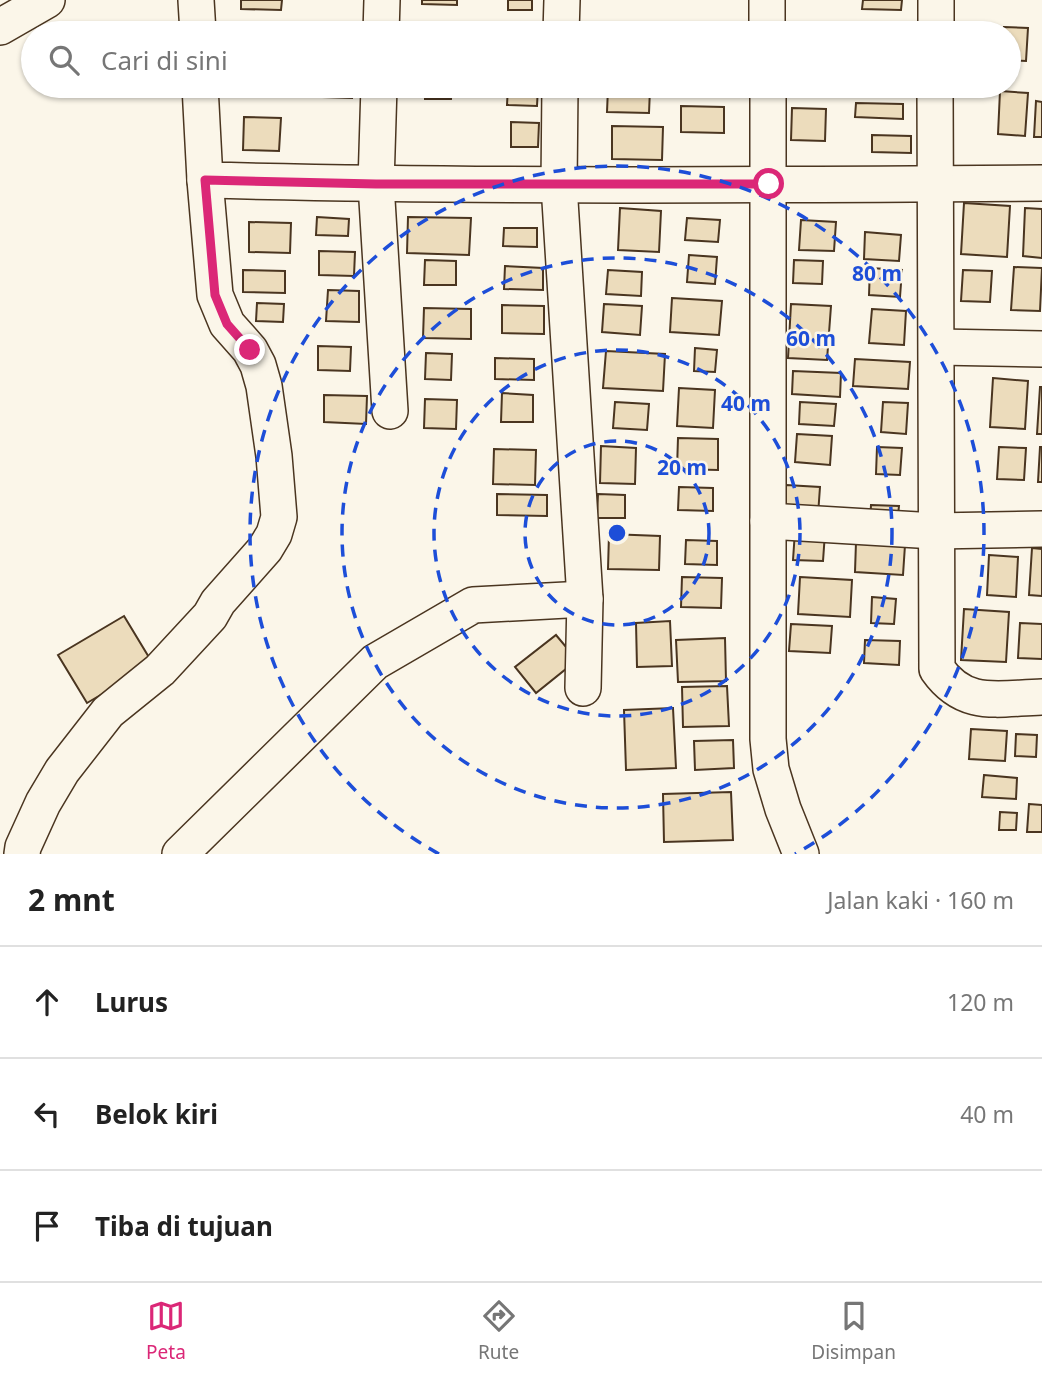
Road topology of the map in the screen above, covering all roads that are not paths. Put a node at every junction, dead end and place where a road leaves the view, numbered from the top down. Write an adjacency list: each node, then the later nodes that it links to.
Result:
1 (47, 0): 12 (street)
2 (196, 0): 7 (street)
3 (382, 0): 8 (street)
4 (562, 0): 9 (street)
5 (767, 0): 10 (street)
6 (936, 0): 11 (street)
7 (197, 21)
8 (381, 21)
9 (561, 21)
10 (767, 21)
11 (936, 21)
12 (0, 27)
13 (201, 98): 18 (street)
14 (379, 98): 20 (street)
15 (561, 98): 23 (street)
16 (768, 98): 21 (street)
17 (936, 98): 22 (street)
18 (205, 180): 20 (street); 33 (street)
19 (1042, 183): 22 (street)
20 (376, 184): 23 (street); 26 (street)
21 (769, 184): 22 (street); 23 (street); 27 (street)
22 (935, 184): 24 (street)
23 (559, 185): 30 (street)
24 (938, 347): 25 (street); 29 (street)
25 (1042, 349)
26 (390, 411)
27 (768, 521): 29 (street); 35 (street)
28 (1042, 529): 29 (street)
29 (935, 531): 32 (street)
30 (585, 598): 31 (street); 34 (street)
31 (583, 688)
32 (1042, 697)
33 (22, 854)
34 (180, 854)
35 (801, 854)

